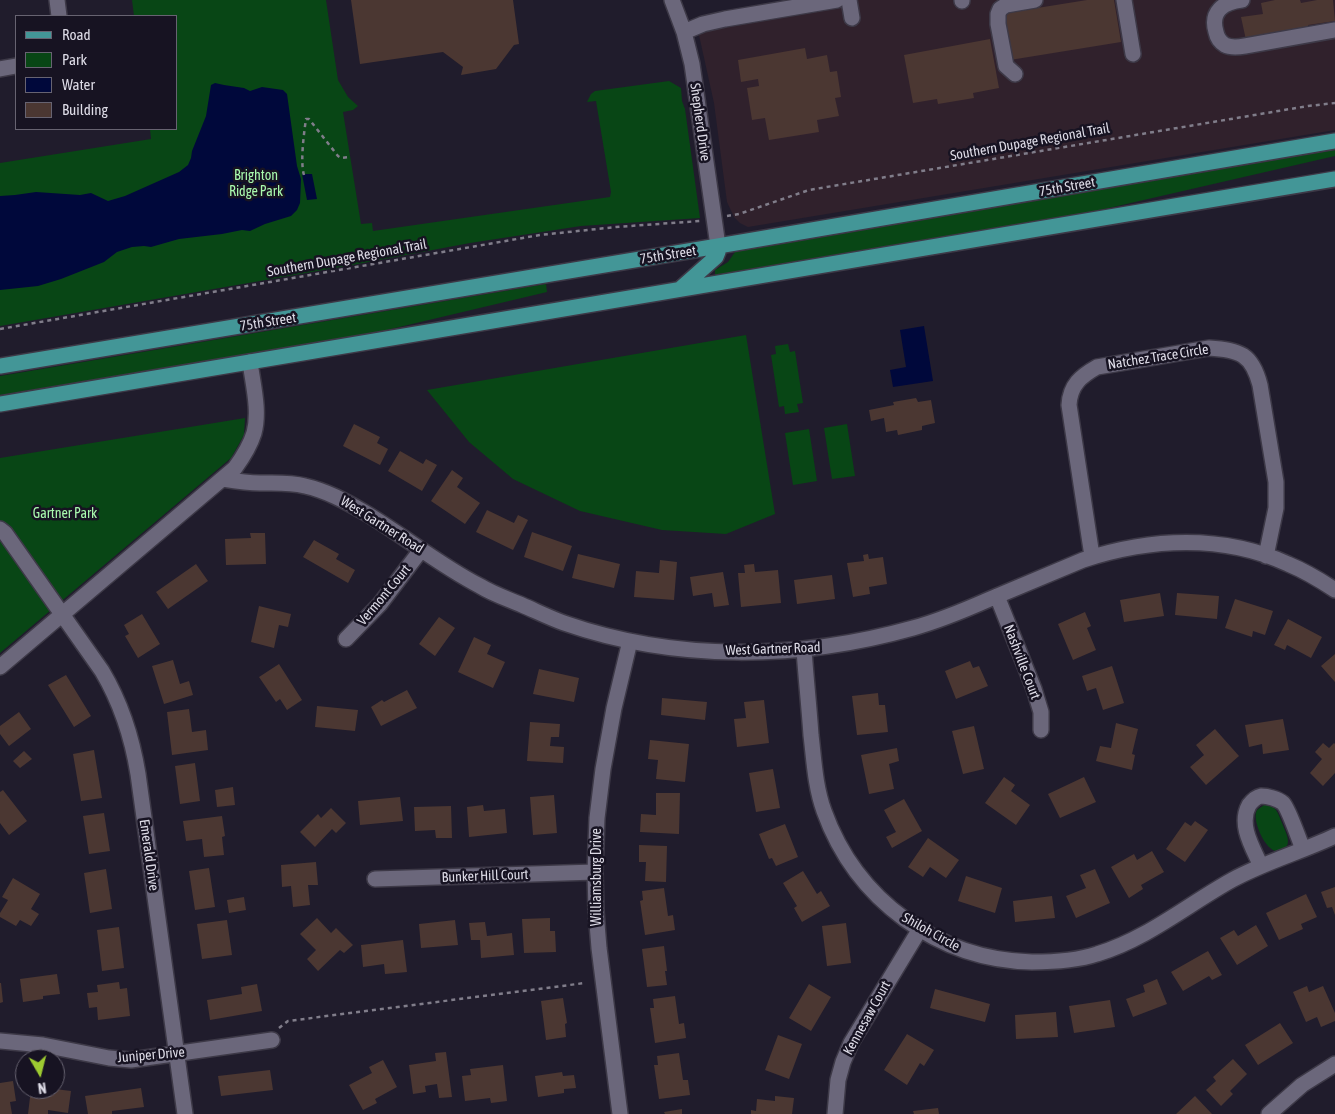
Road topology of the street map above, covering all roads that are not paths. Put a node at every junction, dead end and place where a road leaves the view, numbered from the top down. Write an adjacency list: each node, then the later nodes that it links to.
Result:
1 (57, 0): 8 (street)
2 (672, 0): 11 (street, Shepherd Drive)
3 (837, 0): 11 (street)
4 (849, 0): 9 (street)
5 (1035, 0): 15 (street)
6 (1124, 0): 12 (street)
7 (1242, 0): 10 (street)
8 (59, 15)
9 (852, 18)
10 (1335, 30)
11 (684, 32): 18 (street, Shepherd Drive)
12 (1133, 54)
13 (15, 66): 14 (street)
14 (0, 69)
15 (1015, 74)
16 (1335, 141): 18 (main road, 75th Street)
17 (1335, 180): 19 (main road)
18 (718, 246): 19 (main road); 21 (main road, 75th Street)
19 (678, 290): 20 (main road)
20 (250, 362): 22 (main road); 23 (street)
21 (0, 366)
22 (0, 404)
23 (223, 479): 25 (street, West Gartner Road); 30 (street)
24 (0, 529): 30 (street, Emerald Drive)
25 (421, 550): 31 (street, Vermont Court); 32 (street, West Gartner Road)
26 (1092, 556): 27 (street, West Gartner Road); 27 (street, Natchez Trace Circle); 29 (street, West Gartner Road)
27 (1266, 556): 28 (street, West Gartner Road)
28 (1335, 590)
29 (997, 596): 33 (street, West Gartner Road); 35 (street, Nashville Court)
30 (61, 615): 34 (street); 44 (street, Emerald Drive)
31 (346, 639)
32 (630, 641): 33 (street, West Gartner Road); 39 (street, Williamsburg Drive)
33 (804, 650): 41 (street, Shiloh Circle)
34 (0, 667)
35 (1041, 730)
36 (1335, 836): 37 (street, Shiloh Circle)
37 (1303, 849): 38 (street, Shiloh Circle); 38 (street)
38 (1261, 866): 41 (street, Shiloh Circle)
39 (595, 872): 40 (street, Bunker Hill Court); 47 (street, Williamsburg Drive)
40 (375, 879)
41 (920, 929): 48 (street, Kennesaw Court)
42 (274, 1036): 44 (street, Juniper Drive)
43 (0, 1041): 44 (street, Juniper Drive)
44 (176, 1053): 46 (street, Emerald Drive)
45 (1335, 1064): 49 (street)
46 (185, 1114)
47 (620, 1114)
48 (835, 1114)
49 (1269, 1114)

